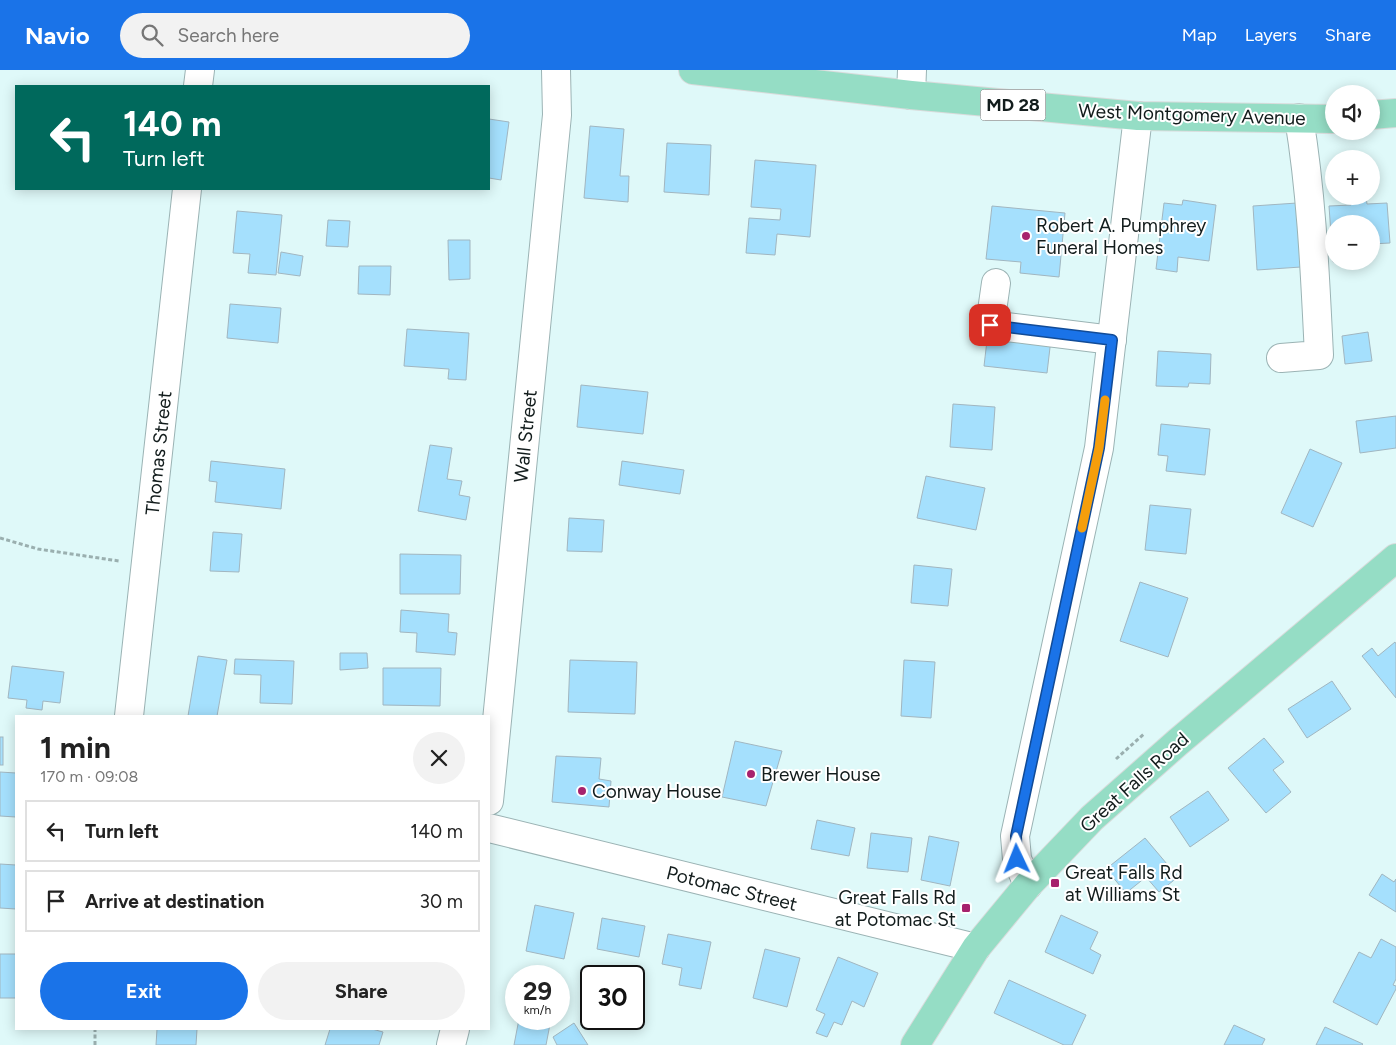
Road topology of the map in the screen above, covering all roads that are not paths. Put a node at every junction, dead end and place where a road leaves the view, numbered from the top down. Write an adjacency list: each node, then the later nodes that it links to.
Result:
1 (200, 70): 5 (street)
2 (556, 70): 17 (street, Wall Street)
3 (693, 70): 4 (main road, West Montgomery Avenue / MD 28)
4 (912, 83): 8 (main road, West Montgomery Avenue / MD 28)
5 (198, 85)
6 (1396, 113): 7 (main road)
7 (1380, 114)
8 (1138, 116): 9 (main road, West Montgomery Avenue / MD 28); 13 (street)
9 (1300, 118): 10 (main road, West Montgomery Avenue / MD 28); 14 (street)
10 (1325, 119)
11 (187, 190): 16 (street, Thomas Street)
12 (996, 283): 13 (street)
13 (1112, 340): 19 (street)
14 (1281, 358)
15 (1396, 558): 19 (main road, Great Falls Road)
16 (129, 715)
17 (490, 791)
18 (490, 828): 20 (street, Potomac Street)
19 (1028, 885): 20 (main road, Great Falls Road)
20 (976, 948): 23 (main road, Great Falls Road)
21 (455, 1030): 22 (street)
22 (452, 1045)
23 (915, 1045)

